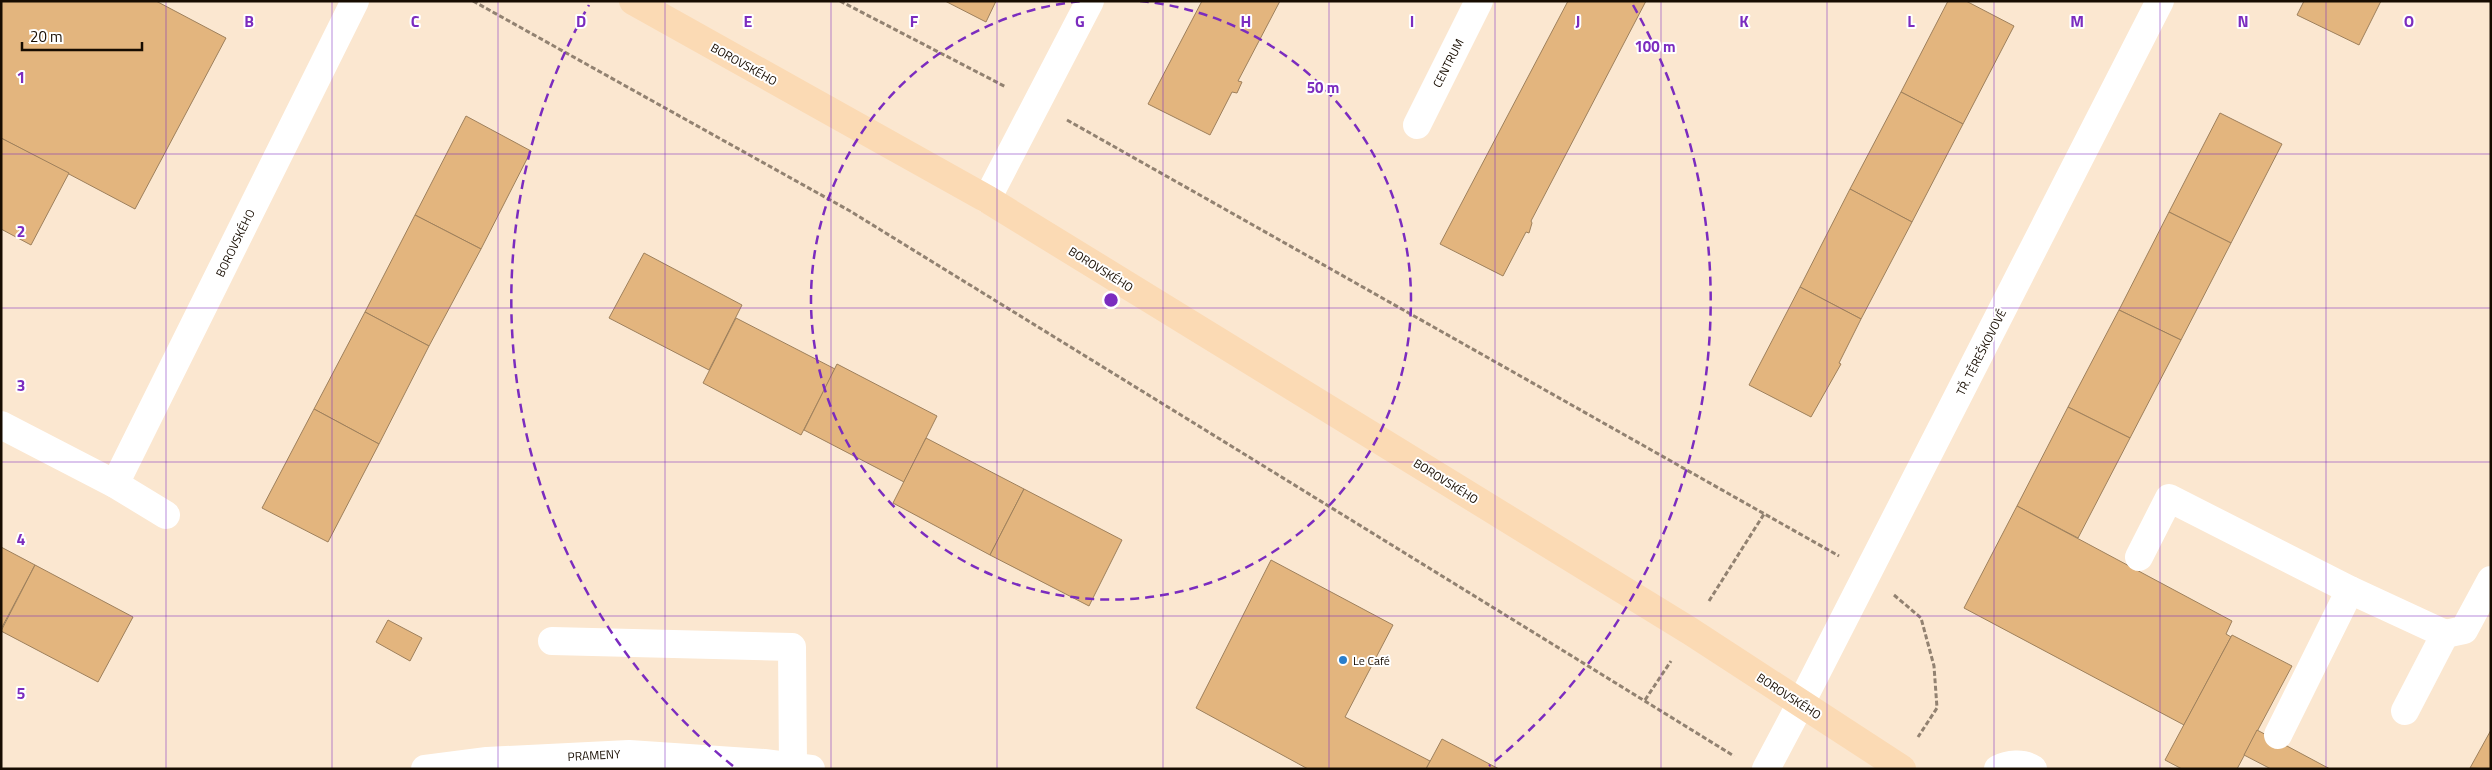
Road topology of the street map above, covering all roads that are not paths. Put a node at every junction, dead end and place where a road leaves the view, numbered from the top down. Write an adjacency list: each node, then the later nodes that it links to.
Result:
1 (355, 1): 9 (street, BOROVSKÉHO)
2 (633, 1): 7 (main road, BOROVSKÉHO)
3 (1090, 1): 7 (street)
4 (1479, 1): 6 (street, CENTRUM)
5 (2160, 1): 16 (street, TŘ. TĚREŠKOVOVÉ)
6 (1417, 125)
7 (987, 199): 16 (main road, BOROVSKÉHO)
8 (1, 425): 9 (street)
9 (115, 484): 10 (street)
10 (166, 515)
11 (2139, 557): 13 (street)
12 (2491, 580): 14 (street)
13 (2350, 590): 14 (street); 18 (street)
14 (2445, 634): 17 (street)
15 (552, 641): 21 (street)
16 (1801, 704): 23 (street, TŘ. TĚREŠKOVOVÉ); 24 (main road, BOROVSKÉHO)
17 (2405, 710)
18 (2278, 735)
19 (487, 765): 20 (street, PRAMENY); 22 (street, PRAMENY)
20 (764, 766): 21 (street, PRAMENY)
21 (802, 768)
22 (425, 769)
23 (1766, 769)
24 (1902, 769)
25 (1998, 769): 26 (street)
26 (2034, 769)

